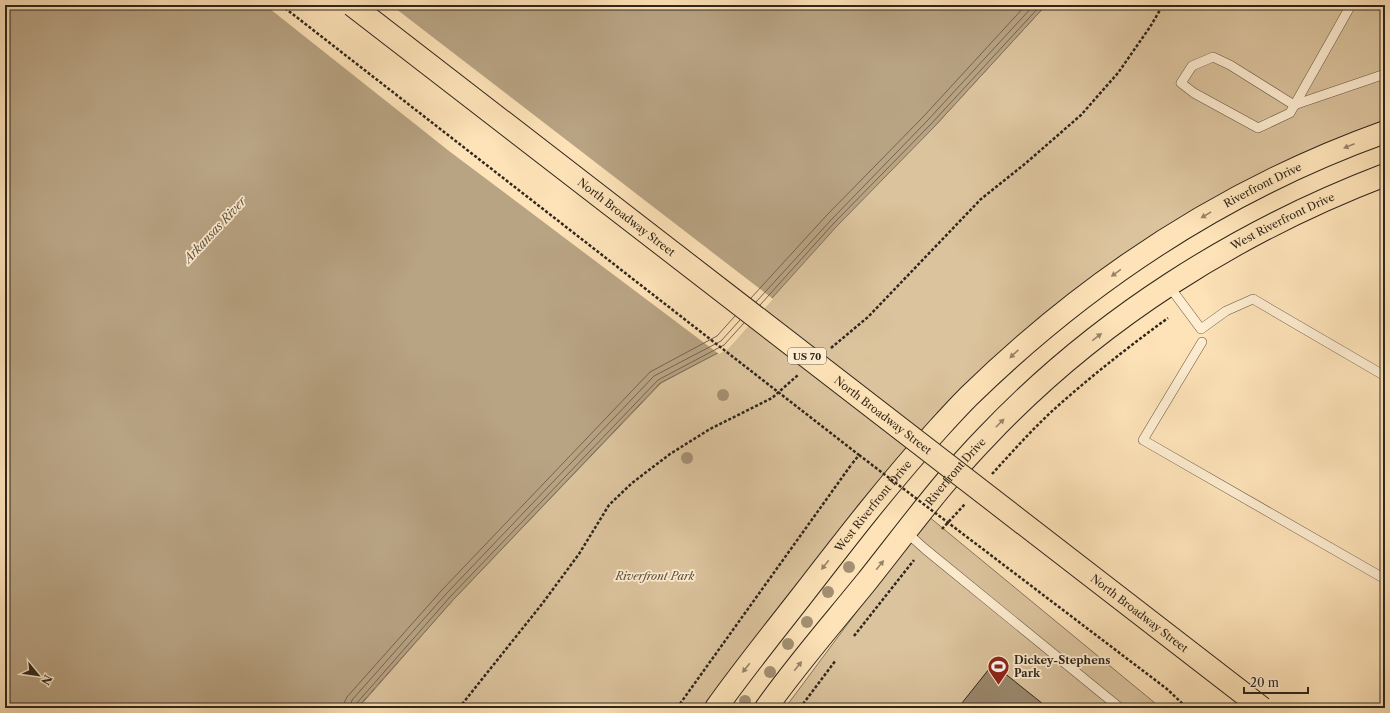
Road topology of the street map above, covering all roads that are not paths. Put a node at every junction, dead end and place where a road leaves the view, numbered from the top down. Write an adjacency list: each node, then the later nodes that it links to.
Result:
1 (352, 5): 16 (main road, North Broadway Street / US 70, bridge)
2 (1351, 5): 4 (lane)
3 (1385, 74): 4 (lane)
4 (1294, 105): 4 (lane)
5 (1385, 132): 7 (main road, Riverfront Drive, one-way to 7)
6 (1385, 175): 8 (main road, West Riverfront Drive)
7 (1148, 251): 13 (main road, West Riverfront Drive, one-way to 13)
8 (1177, 281): 10 (lane); 11 (main road, Riverfront Drive, one-way to 8)
9 (1202, 342): 12 (lane)
10 (1385, 376)
11 (906, 532): 14 (main road, Riverfront Drive, one-way to 11); 15 (lane)
12 (1385, 579)
13 (716, 708)
14 (766, 708)
15 (1120, 708)
16 (1262, 708)

